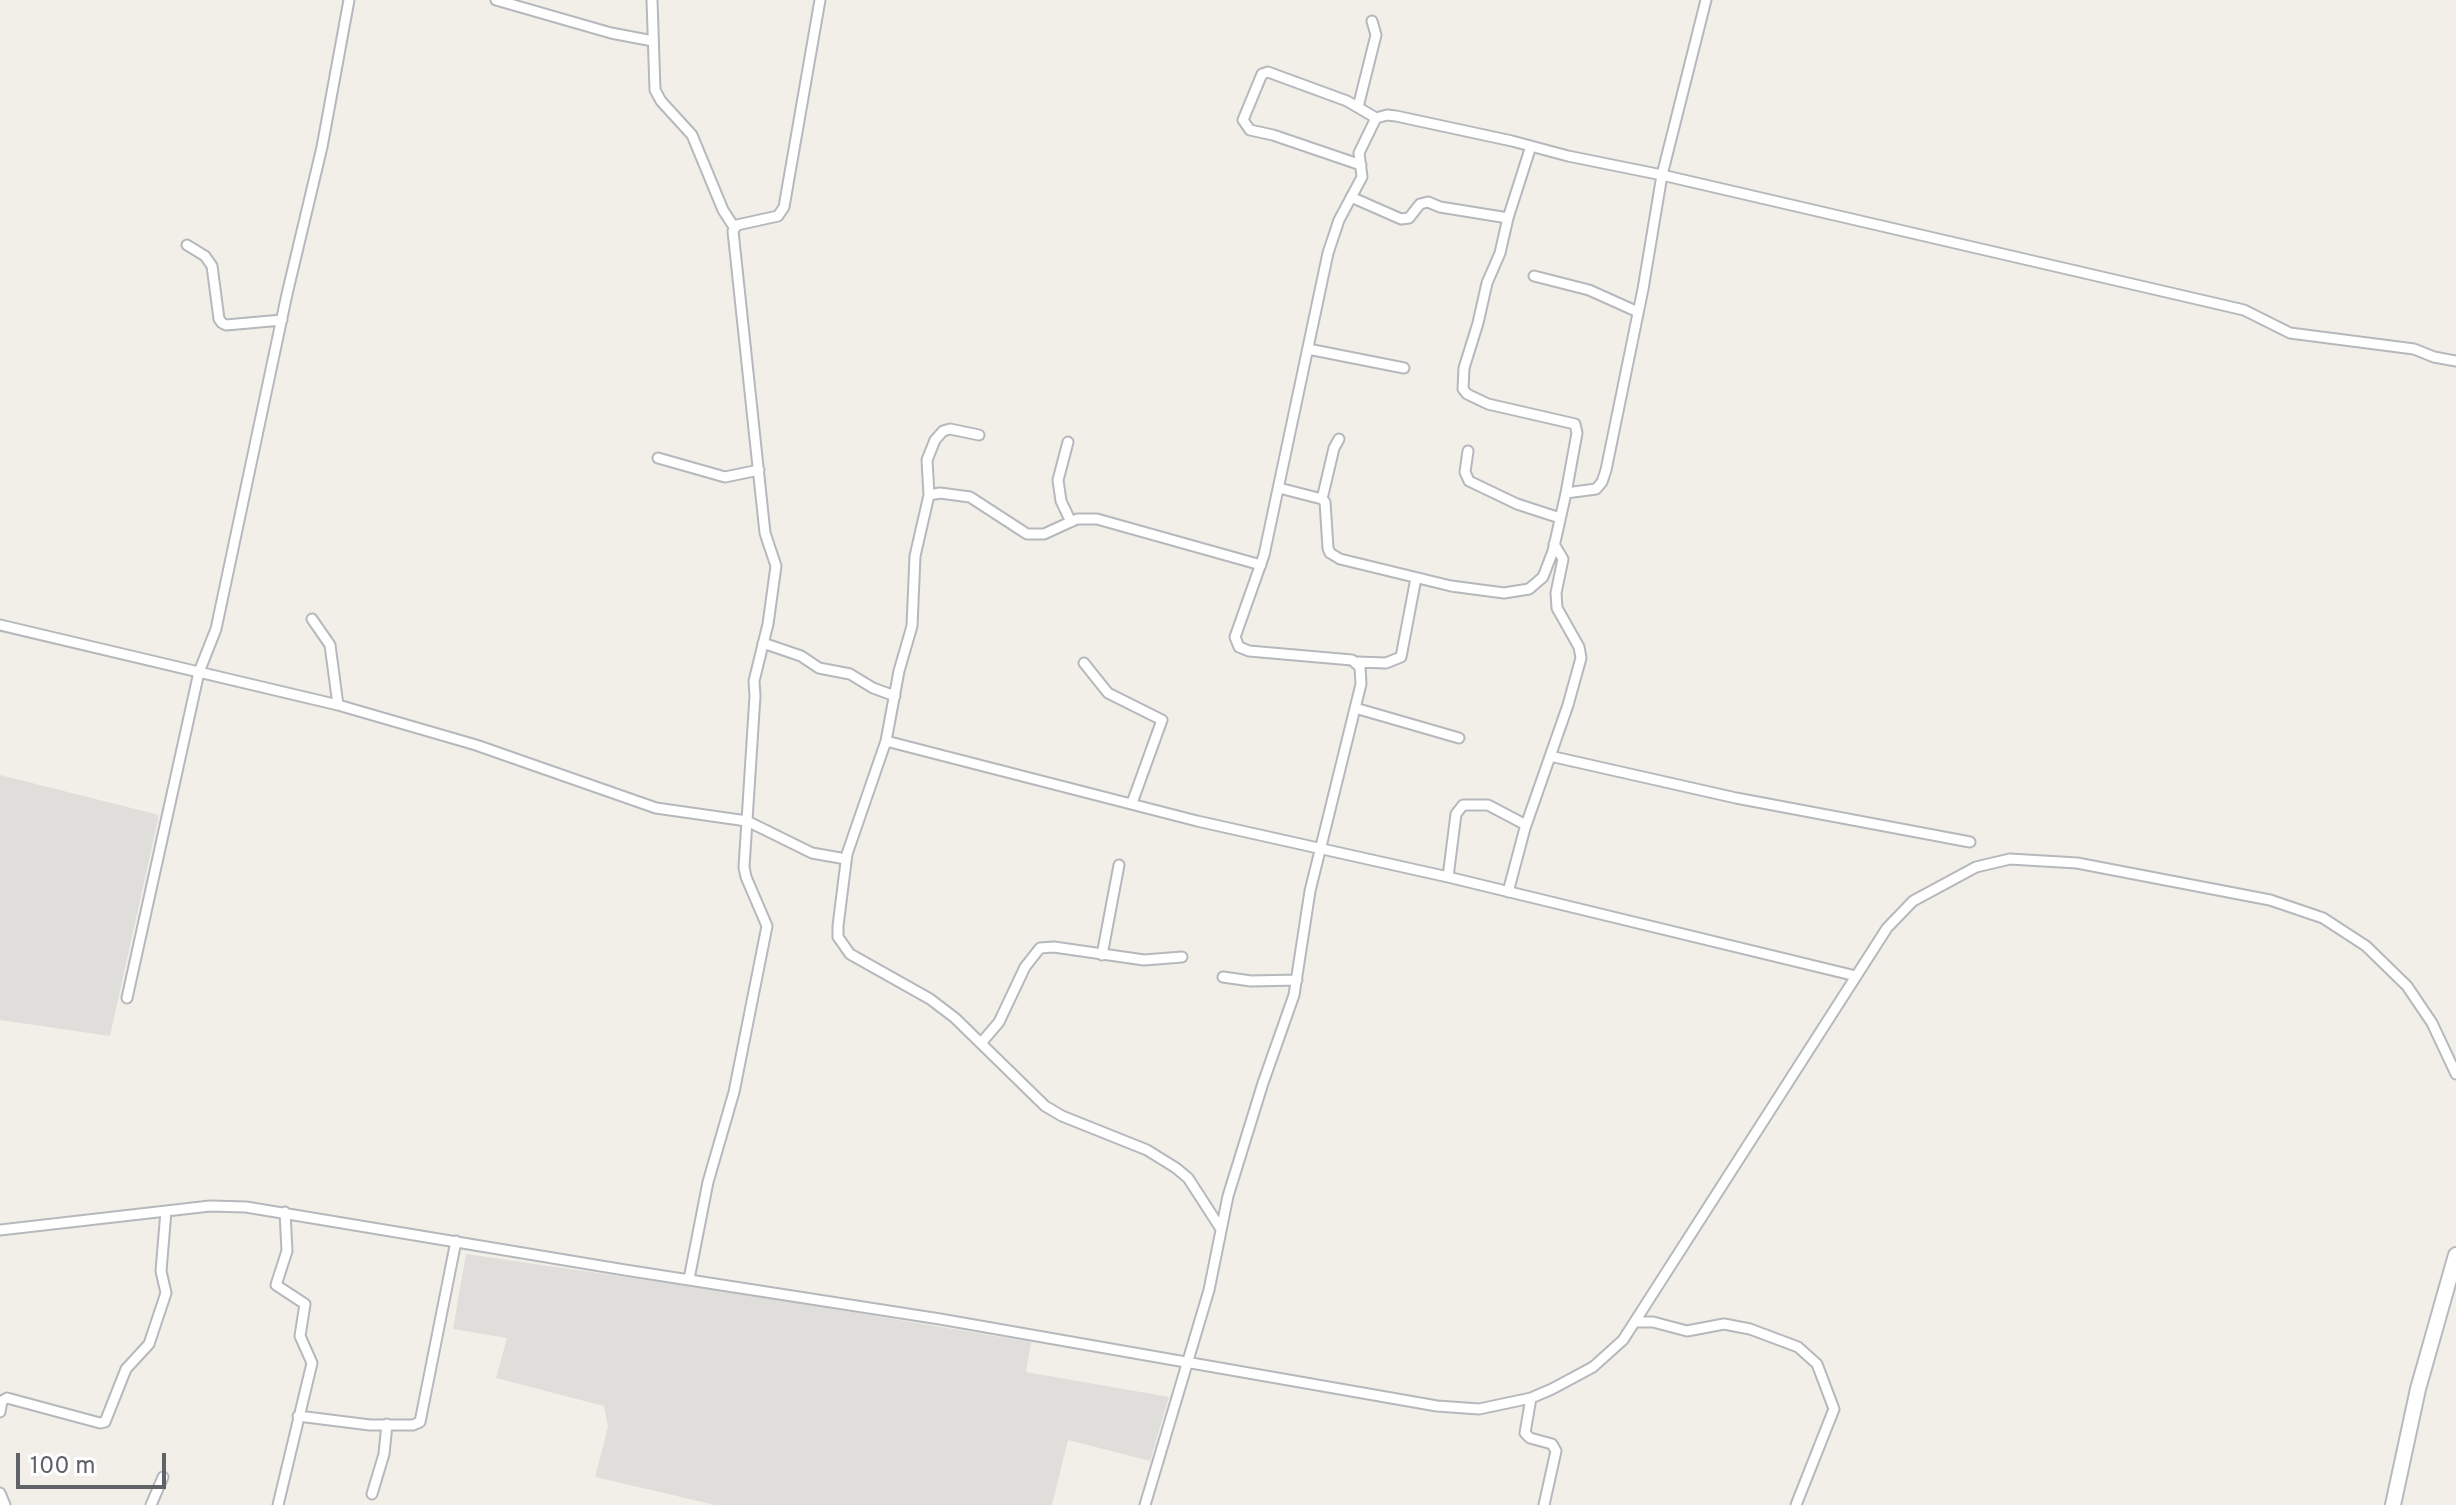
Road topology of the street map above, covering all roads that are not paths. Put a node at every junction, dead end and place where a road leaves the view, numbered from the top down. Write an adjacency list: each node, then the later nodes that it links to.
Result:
1 (349, 0): 19 (street)
2 (496, 0): 7 (street)
3 (652, 0): 7 (street)
4 (820, 0): 15 (street)
5 (1706, 0): 12 (street)
6 (1372, 21): 8 (street)
7 (653, 41): 15 (street)
8 (1358, 107): 9 (street); 11 (street)
9 (1376, 118): 10 (street); 11 (street)
10 (1531, 146): 12 (street); 14 (street)
11 (1361, 165): 13 (street)
12 (1662, 175): 18 (street); 21 (street)
13 (1351, 197): 14 (street); 20 (street)
14 (1508, 218): 30 (street)
15 (734, 227): 28 (street)
16 (187, 245): 19 (street)
17 (1534, 276): 18 (street)
18 (1638, 312): 30 (street)
19 (282, 324): 43 (street)
20 (1308, 349): 22 (street); 29 (street)
21 (2456, 361)
22 (1404, 368)
23 (979, 435): 31 (street)
24 (1339, 439): 32 (street)
25 (1068, 442): 34 (street)
26 (1468, 451): 33 (street)
27 (658, 458): 28 (street)
28 (759, 470): 40 (street)
29 (1279, 488): 32 (street); 36 (street)
30 (1566, 493): 33 (street)
31 (929, 495): 34 (street); 44 (street)
32 (1322, 499): 37 (street)
33 (1560, 518): 35 (street)
34 (1071, 522): 36 (street)
35 (1554, 544): 37 (street); 49 (street)
36 (1261, 565): 41 (street)
37 (1416, 578): 41 (street)
38 (312, 619): 45 (street)
39 (0, 625): 43 (street)
40 (763, 643): 44 (street); 51 (street)
41 (1357, 662): 46 (street)
42 (1084, 663): 50 (street)
43 (199, 672): 45 (street); 64 (street)
44 (895, 696): 48 (street)
45 (338, 705): 51 (street)
46 (1355, 708): 47 (street); 54 (street)
47 (1459, 738)
48 (886, 741): 50 (street); 55 (street)
49 (1550, 756): 52 (street); 53 (street)
50 (1132, 803): 54 (street)
51 (747, 821): 55 (street); 73 (street)
52 (1526, 825): 57 (street); 58 (street)
53 (1970, 842)
54 (1320, 849): 57 (street); 63 (street)
55 (846, 859): 65 (street)
56 (1119, 865): 59 (street)
57 (1448, 877): 58 (street)
58 (1508, 892): 61 (street)
59 (1102, 955): 60 (street); 65 (street)
60 (1182, 957)
61 (1856, 976): 66 (street); 74 (street)
62 (1223, 977): 63 (street)
63 (1297, 980): 69 (street)
64 (127, 998)
65 (982, 1042): 69 (street)
66 (2456, 1074)
67 (166, 1211): 68 (street); 70 (street); 77 (street)
68 (285, 1212): 71 (street); 78 (street)
69 (1221, 1229): 75 (street)
70 (0, 1230)
71 (456, 1241): 73 (street); 79 (street)
72 (2456, 1255): 89 (street)
73 (687, 1277): 75 (street)
74 (1635, 1322): 76 (street); 88 (street)
75 (1188, 1361): 76 (street); 86 (street)
76 (1531, 1398): 87 (street)
77 (0, 1412)
78 (298, 1416): 79 (street); 85 (street)
79 (387, 1424): 82 (street)
80 (163, 1477): 84 (street)
81 (0, 1493): 83 (street)
82 (372, 1494)
83 (5, 1505)
84 (151, 1505)
85 (278, 1505)
86 (1145, 1505)
87 (1544, 1505)
88 (1796, 1505)
89 (2393, 1505)

